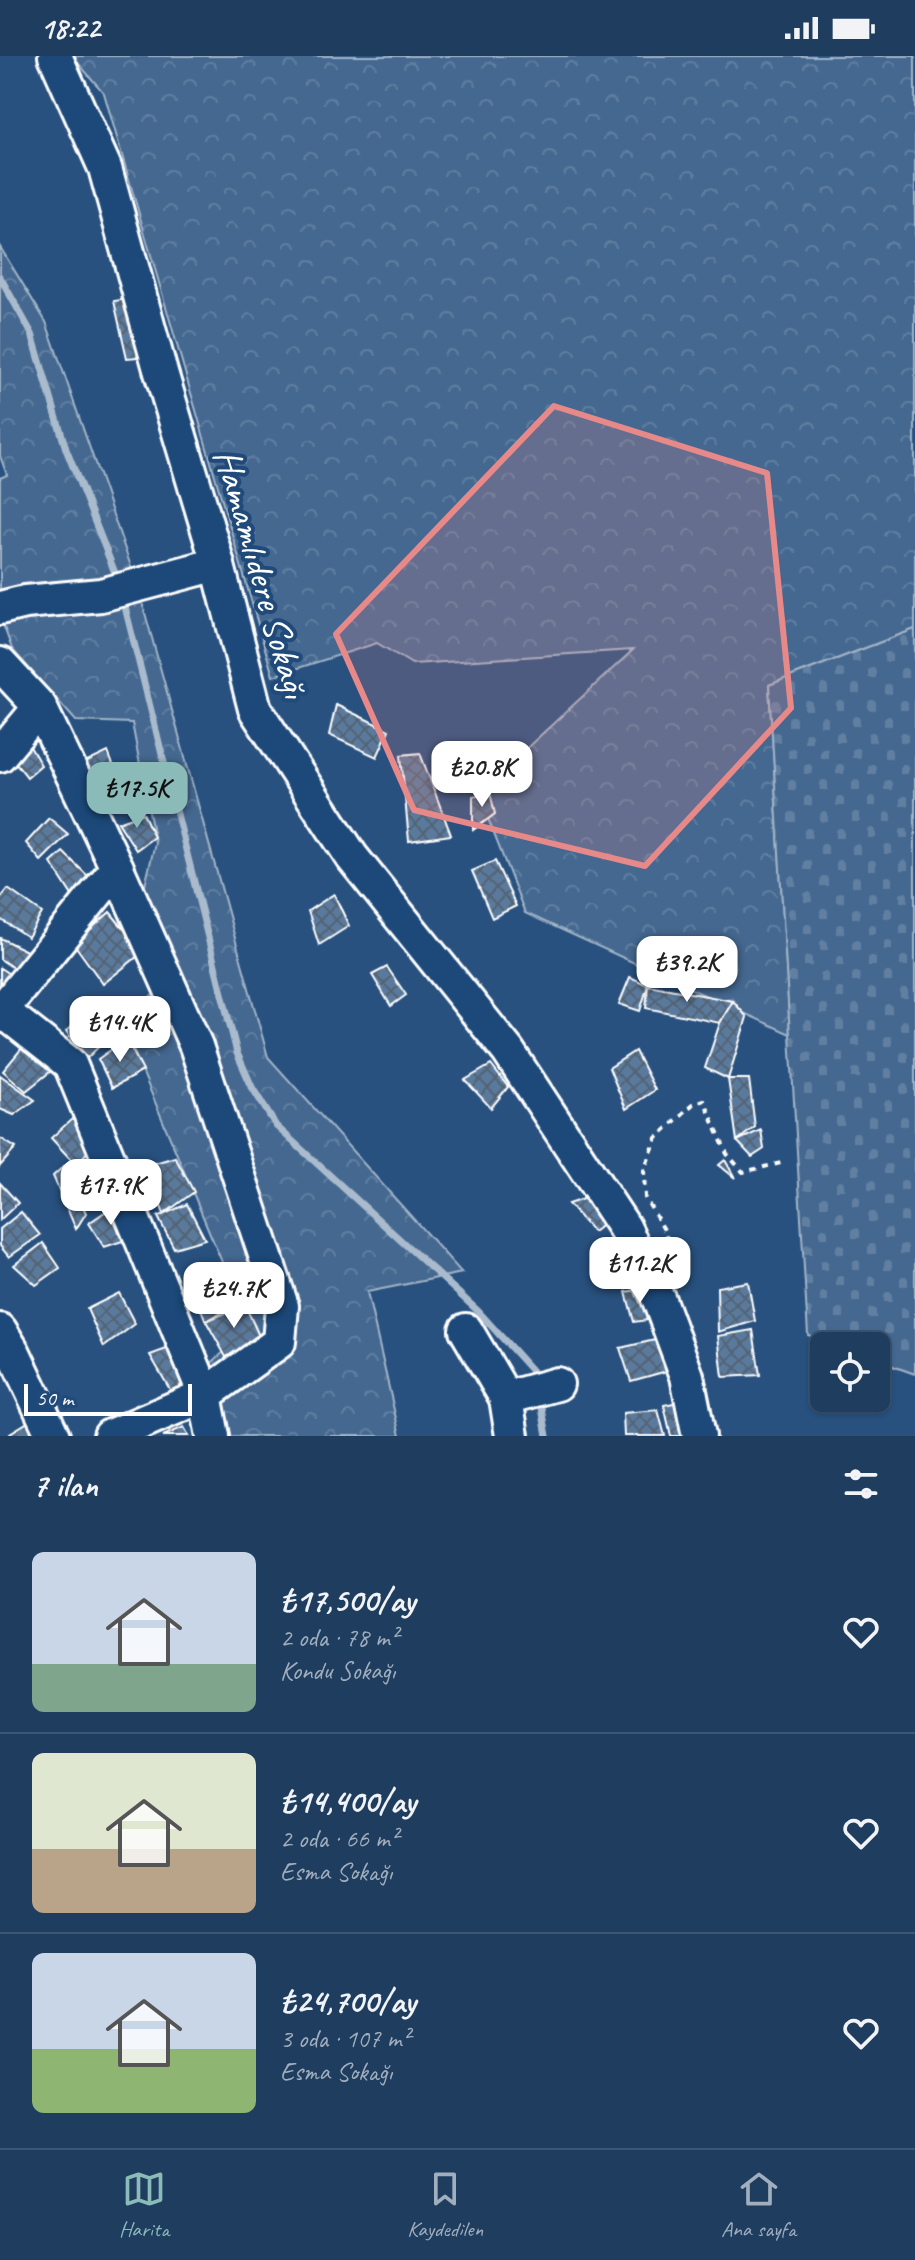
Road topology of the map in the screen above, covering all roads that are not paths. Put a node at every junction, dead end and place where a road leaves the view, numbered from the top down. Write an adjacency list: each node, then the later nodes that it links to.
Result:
1 (55, 56): 2 (street, Hamamlıdere Sokağı)
2 (218, 564): 3 (street); 18 (street, Hamamlıdere Sokağı)
3 (0, 608)
4 (0, 664): 5 (street)
5 (40, 707): 6 (street); 7 (street)
6 (0, 755)
7 (117, 868): 8 (street); 12 (street)
8 (1, 1012): 12 (street)
9 (466, 1330): 13 (street)
10 (5, 1349): 14 (street)
11 (557, 1384): 13 (street)
12 (205, 1395): 15 (street); 16 (street)
13 (506, 1398): 17 (street)
14 (53, 1436)
15 (110, 1436)
16 (213, 1436)
17 (512, 1436)
18 (699, 1436)

